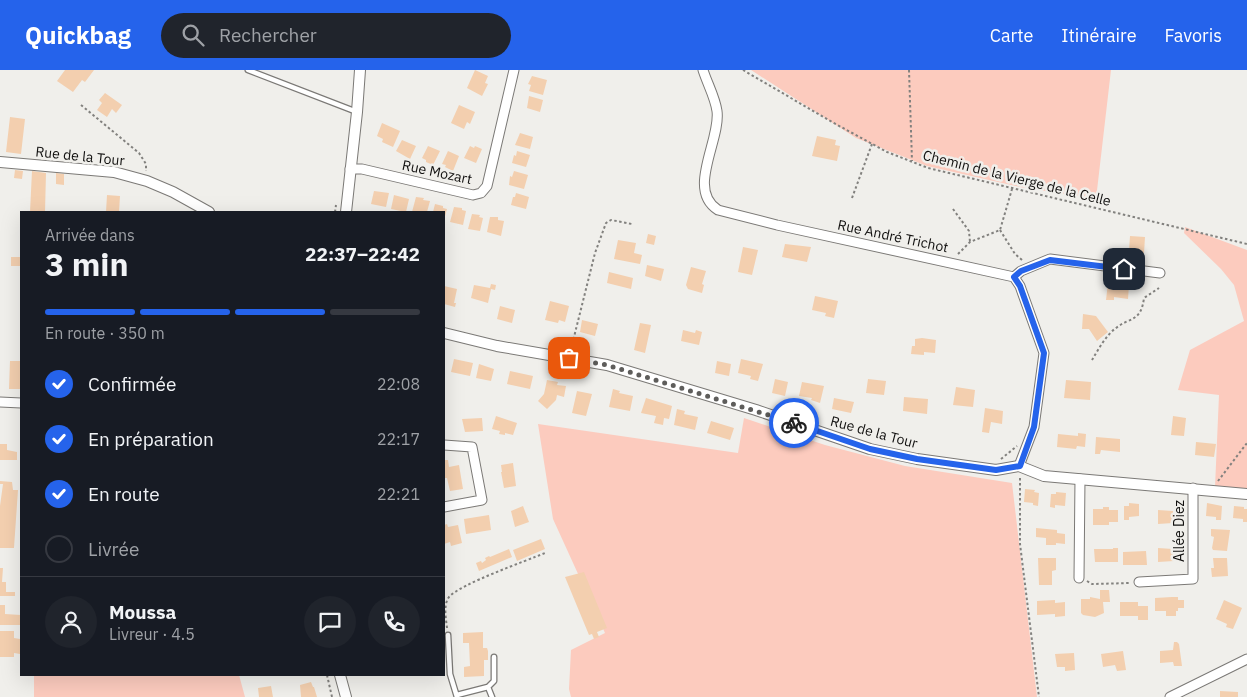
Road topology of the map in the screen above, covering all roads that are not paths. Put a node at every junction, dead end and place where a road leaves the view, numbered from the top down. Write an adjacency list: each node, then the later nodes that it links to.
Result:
1 (248, 70): 5 (lane)
2 (360, 70): 5 (street)
3 (514, 70): 7 (street, Rue Mozart)
4 (703, 70): 11 (street, Rue André Trichot)
5 (358, 112): 7 (street)
6 (0, 162): 8 (street, Rue de la Tour)
7 (350, 169): 9 (street)
8 (207, 211)
9 (346, 211)
10 (1160, 274): 11 (street)
11 (1014, 277): 16 (street)
12 (445, 334): 16 (street, Rue de la Tour)
13 (0, 402): 14 (street)
14 (20, 403)
15 (445, 445): 20 (street)
16 (1020, 466): 17 (street)
17 (1080, 479): 18 (street); 21 (street)
18 (1193, 488): 19 (street); 22 (street, Allée Diez)
19 (1247, 494)
20 (445, 508)
21 (1079, 578)
22 (1139, 582)
23 (448, 635): 24 (lane)
24 (446, 656): 29 (lane)
25 (494, 657): 28 (lane)
26 (1247, 659): 32 (street)
27 (340, 676): 30 (street)
28 (488, 686): 29 (lane); 31 (lane)
29 (457, 696)
30 (346, 697)
31 (492, 697)
32 (1170, 697)

